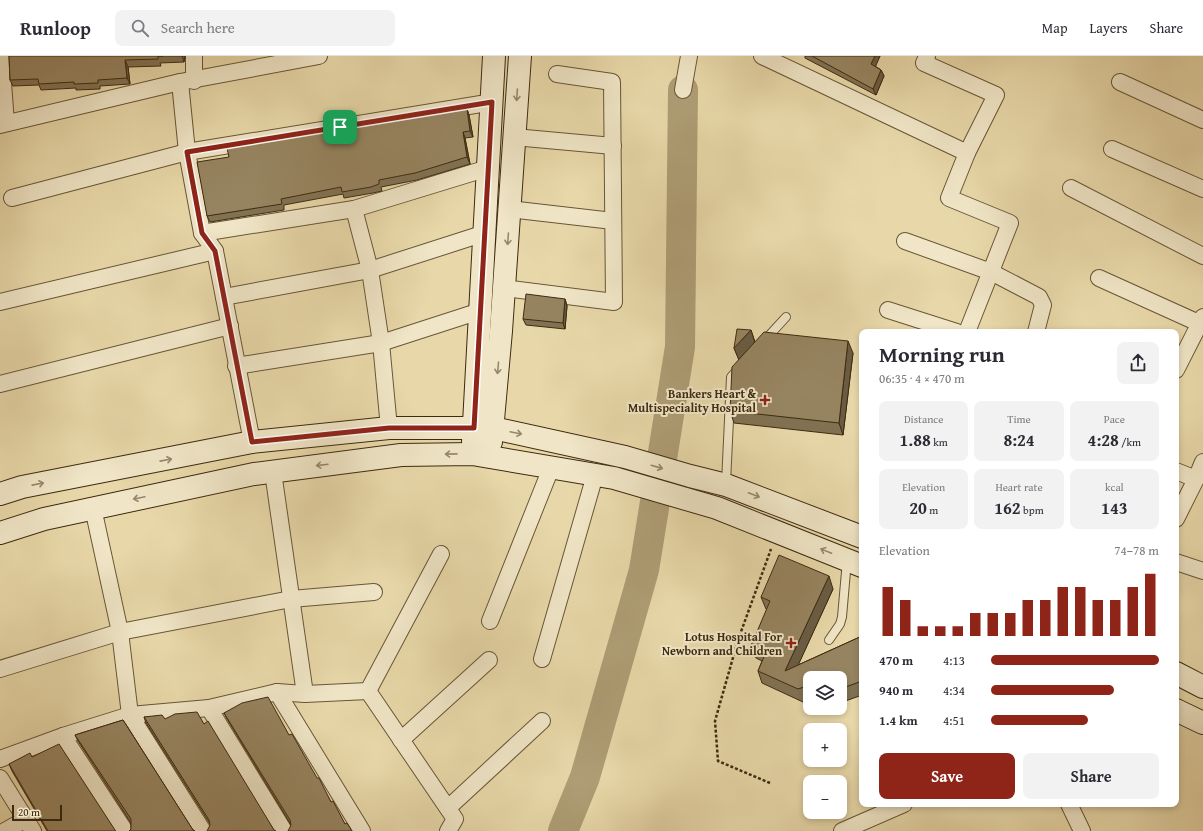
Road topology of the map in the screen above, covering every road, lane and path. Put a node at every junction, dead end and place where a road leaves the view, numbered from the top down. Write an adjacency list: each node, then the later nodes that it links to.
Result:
1 (1, 56): 15 (street)
2 (194, 56): 10 (street)
3 (319, 56): 10 (street)
4 (494, 56): 13 (street)
5 (520, 56): 16 (street, one-way to 16)
6 (689, 56): 12 (street)
7 (762, 56): 20 (street)
8 (927, 56): 20 (street)
9 (557, 74): 17 (street)
10 (187, 82): 15 (street); 19 (street)
11 (1120, 82): 14 (street)
12 (683, 90)
13 (492, 102): 19 (street); 21 (street)
14 (1203, 120)
15 (3, 124)
16 (514, 137): 17 (street); 26 (street)
17 (612, 146): 27 (street)
18 (1112, 149): 23 (street)
19 (187, 152): 24 (street); 28 (street)
20 (967, 153): 34 (street)
21 (488, 168): 25 (street); 29 (street)
22 (1071, 188): 32 (street)
23 (1203, 190)
24 (12, 198)
25 (354, 209): 28 (street); 33 (street)
26 (509, 209): 27 (street); 36 (street, one-way to 36)
27 (613, 221): 36 (street)
28 (202, 233): 31 (street)
29 (484, 233): 33 (street); 40 (street)
30 (905, 241): 34 (street)
31 (215, 251): 37 (street); 38 (street)
32 (1203, 256)
33 (370, 270): 37 (street); 47 (street)
34 (991, 272): 45 (street); 46 (street)
35 (1099, 278): 42 (street)
36 (504, 288): 54 (street, one-way to 54)
37 (224, 297): 43 (street)
38 (0, 302)
39 (888, 310): 44 (street)
40 (480, 311): 47 (street); 54 (street)
41 (786, 317): 48 (lane)
42 (1202, 322): 50 (street)
43 (230, 326): 51 (street); 52 (street)
44 (948, 329)
45 (968, 329)
46 (1037, 329)
47 (381, 343): 51 (street); 53 (street)
48 (761, 344)
49 (746, 360): 63 (lane)
50 (1179, 364)
51 (236, 366): 55 (street)
52 (0, 384)
53 (389, 428): 54 (street); 55 (street)
54 (483, 428): 56 (street); 63 (street, one-way to 63)
55 (252, 442): 64 (street, one-way to 55)
56 (480, 455): 58 (street); 59 (street, one-way to 59)
57 (1203, 462): 62 (street)
58 (551, 468): 61 (street); 76 (street)
59 (273, 472): 65 (street, one-way to 65); 75 (street)
60 (1179, 472): 62 (street)
61 (604, 477): 67 (street); 79 (street)
62 (1196, 479): 66 (street)
63 (726, 485): 69 (street, one-way to 69)
64 (0, 494)
65 (93, 508): 68 (street); 77 (street)
66 (1179, 513)
67 (777, 531): 71 (street, one-way to 67); 94 (path)
68 (0, 533)
69 (859, 536)
70 (442, 554): 84 (street)
71 (854, 562): 78 (lane)
72 (1179, 563): 73 (street)
73 (1203, 571)
74 (374, 592): 75 (street)
75 (291, 599): 77 (street); 86 (street)
76 (490, 621)
77 (120, 632): 81 (street); 88 (street)
78 (829, 640)
79 (542, 659)
80 (489, 660): 91 (street)
81 (0, 669)
82 (1179, 675): 83 (street)
83 (1203, 687)
84 (368, 691): 86 (street); 91 (street)
85 (277, 692): 86 (street); 87 (street); 103 (street)
86 (305, 694)
87 (209, 708): 88 (street); 102 (street)
88 (130, 715): 90 (street); 101 (street)
89 (542, 722): 97 (street)
90 (63, 736): 92 (street); 100 (street)
91 (401, 740): 97 (street)
92 (0, 759)
93 (0, 778): 98 (street)
94 (770, 783)
95 (897, 807): 105 (street)
96 (1070, 807): 106 (street)
97 (448, 808): 104 (street)
98 (30, 825): 99 (street)
99 (5, 831)
100 (125, 831)
101 (203, 831)
102 (284, 831)
103 (362, 831)
104 (448, 831)
105 (842, 831)
106 (1082, 831)

